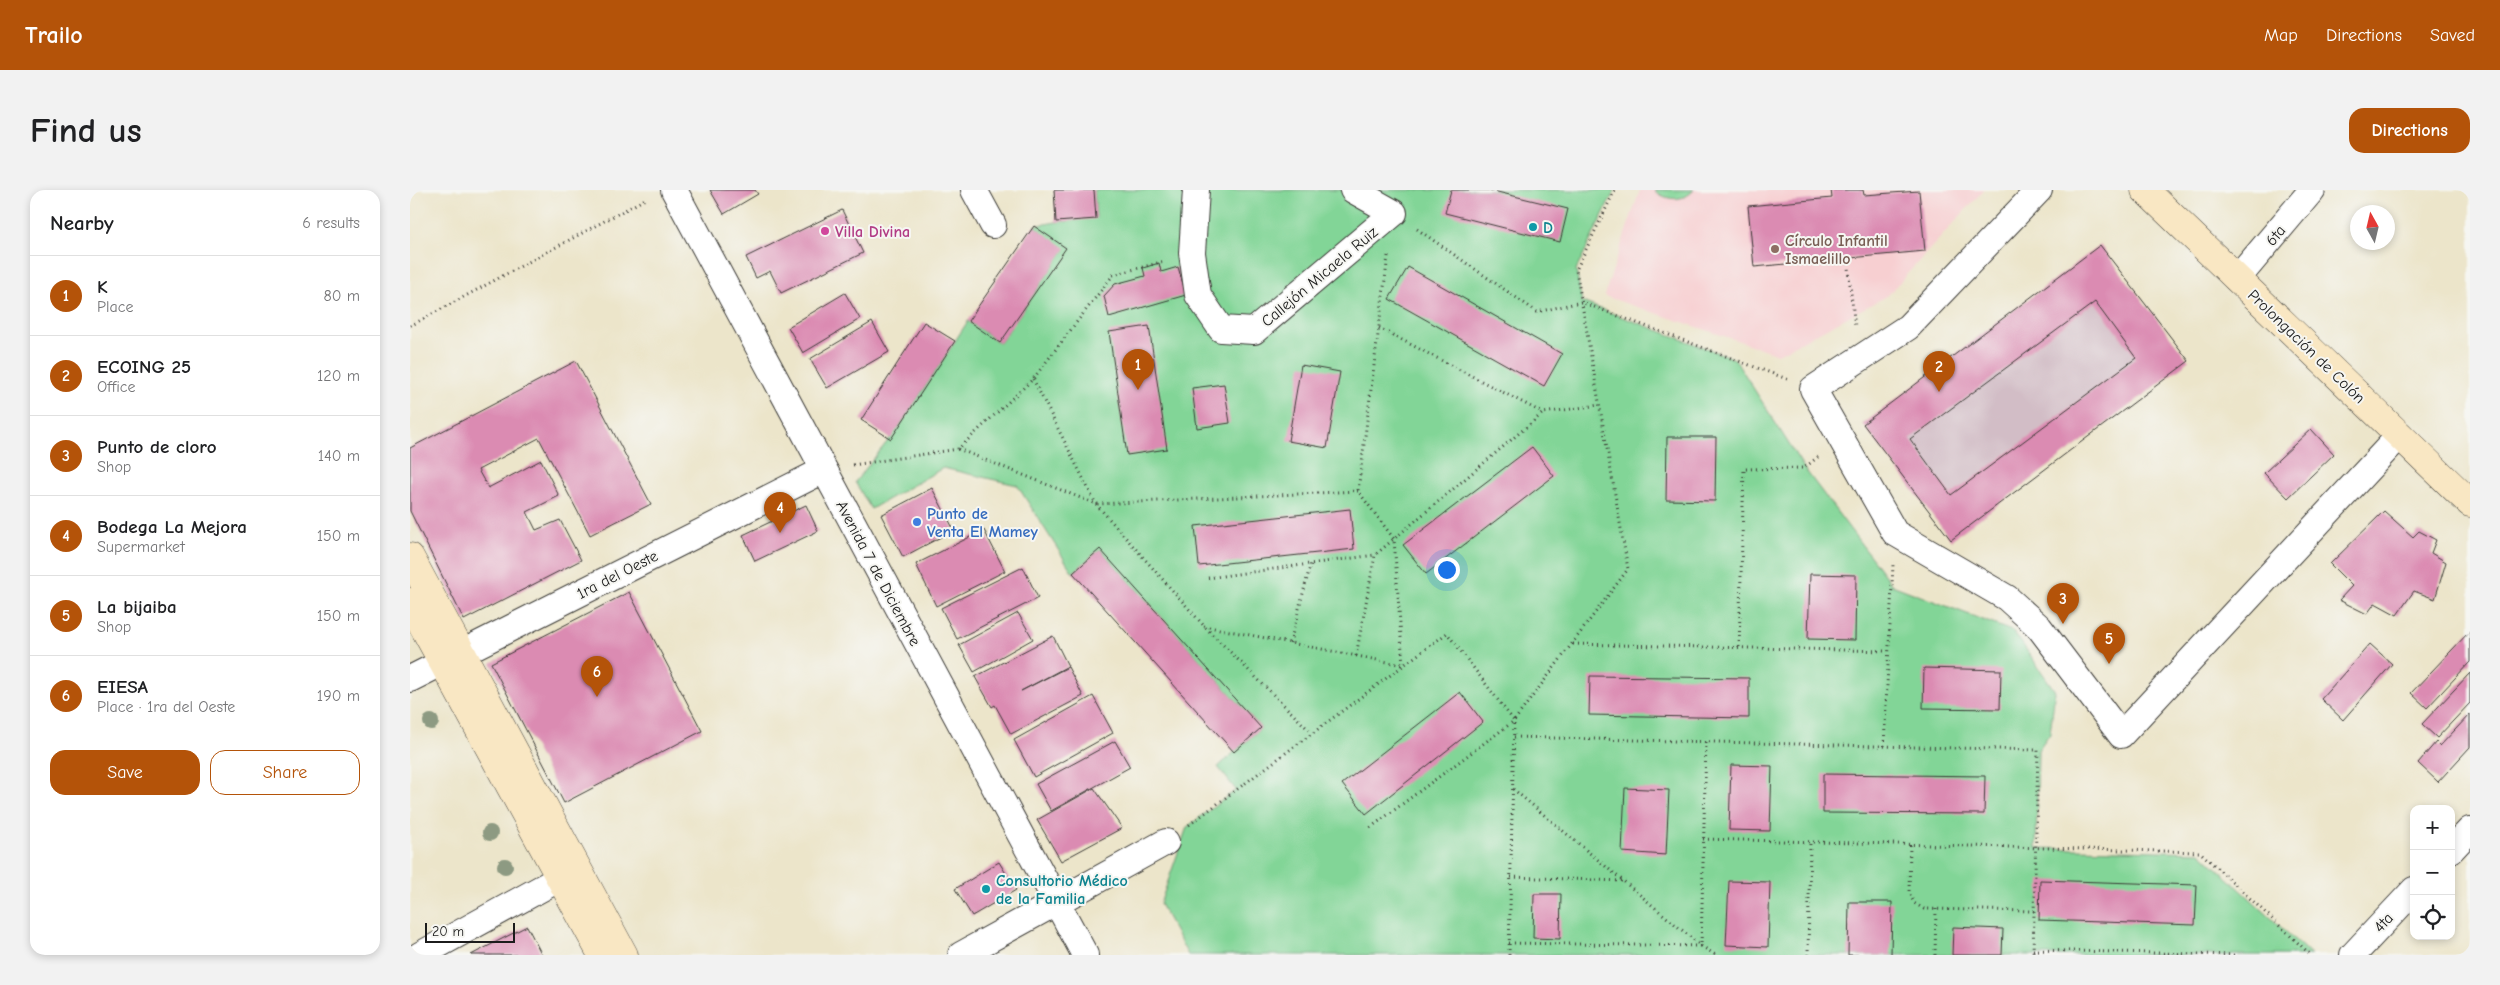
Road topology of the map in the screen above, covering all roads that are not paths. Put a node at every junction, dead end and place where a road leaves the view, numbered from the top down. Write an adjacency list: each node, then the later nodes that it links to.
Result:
1 (974, 190): 8 (street)
2 (1196, 190): 3 (street, Callejón Micaela Ruiz)
3 (1353, 190)
4 (2039, 190): 10 (street)
5 (2144, 190): 9 (main road, Prolongación de Colón)
6 (2312, 190): 9 (street, 6ta)
7 (664, 192): 11 (street, Avenida 7 de Diciembre)
8 (993, 225)
9 (2237, 279): 10 (main road, Prolongación de Colón)
10 (2400, 436): 12 (main road, Prolongación de Colón)
11 (824, 470): 15 (street, 1ra del Oeste); 22 (street, Avenida 7 de Diciembre)
12 (2470, 503)
13 (410, 557): 15 (main road)
14 (410, 602): 15 (main road)
15 (451, 657): 16 (street, 1ra del Oeste); 20 (main road); 25 (main road)
16 (410, 679)
17 (2470, 830): 19 (street)
18 (1166, 842): 22 (street)
19 (2455, 846)
20 (560, 878): 23 (street); 24 (main road)
21 (2410, 894): 28 (street, 4ta)
22 (1056, 904): 26 (street); 27 (street, Avenida 7 de Diciembre)
23 (420, 955)
24 (602, 955)
25 (624, 955)
26 (961, 955)
27 (1084, 955)
28 (2353, 955)

